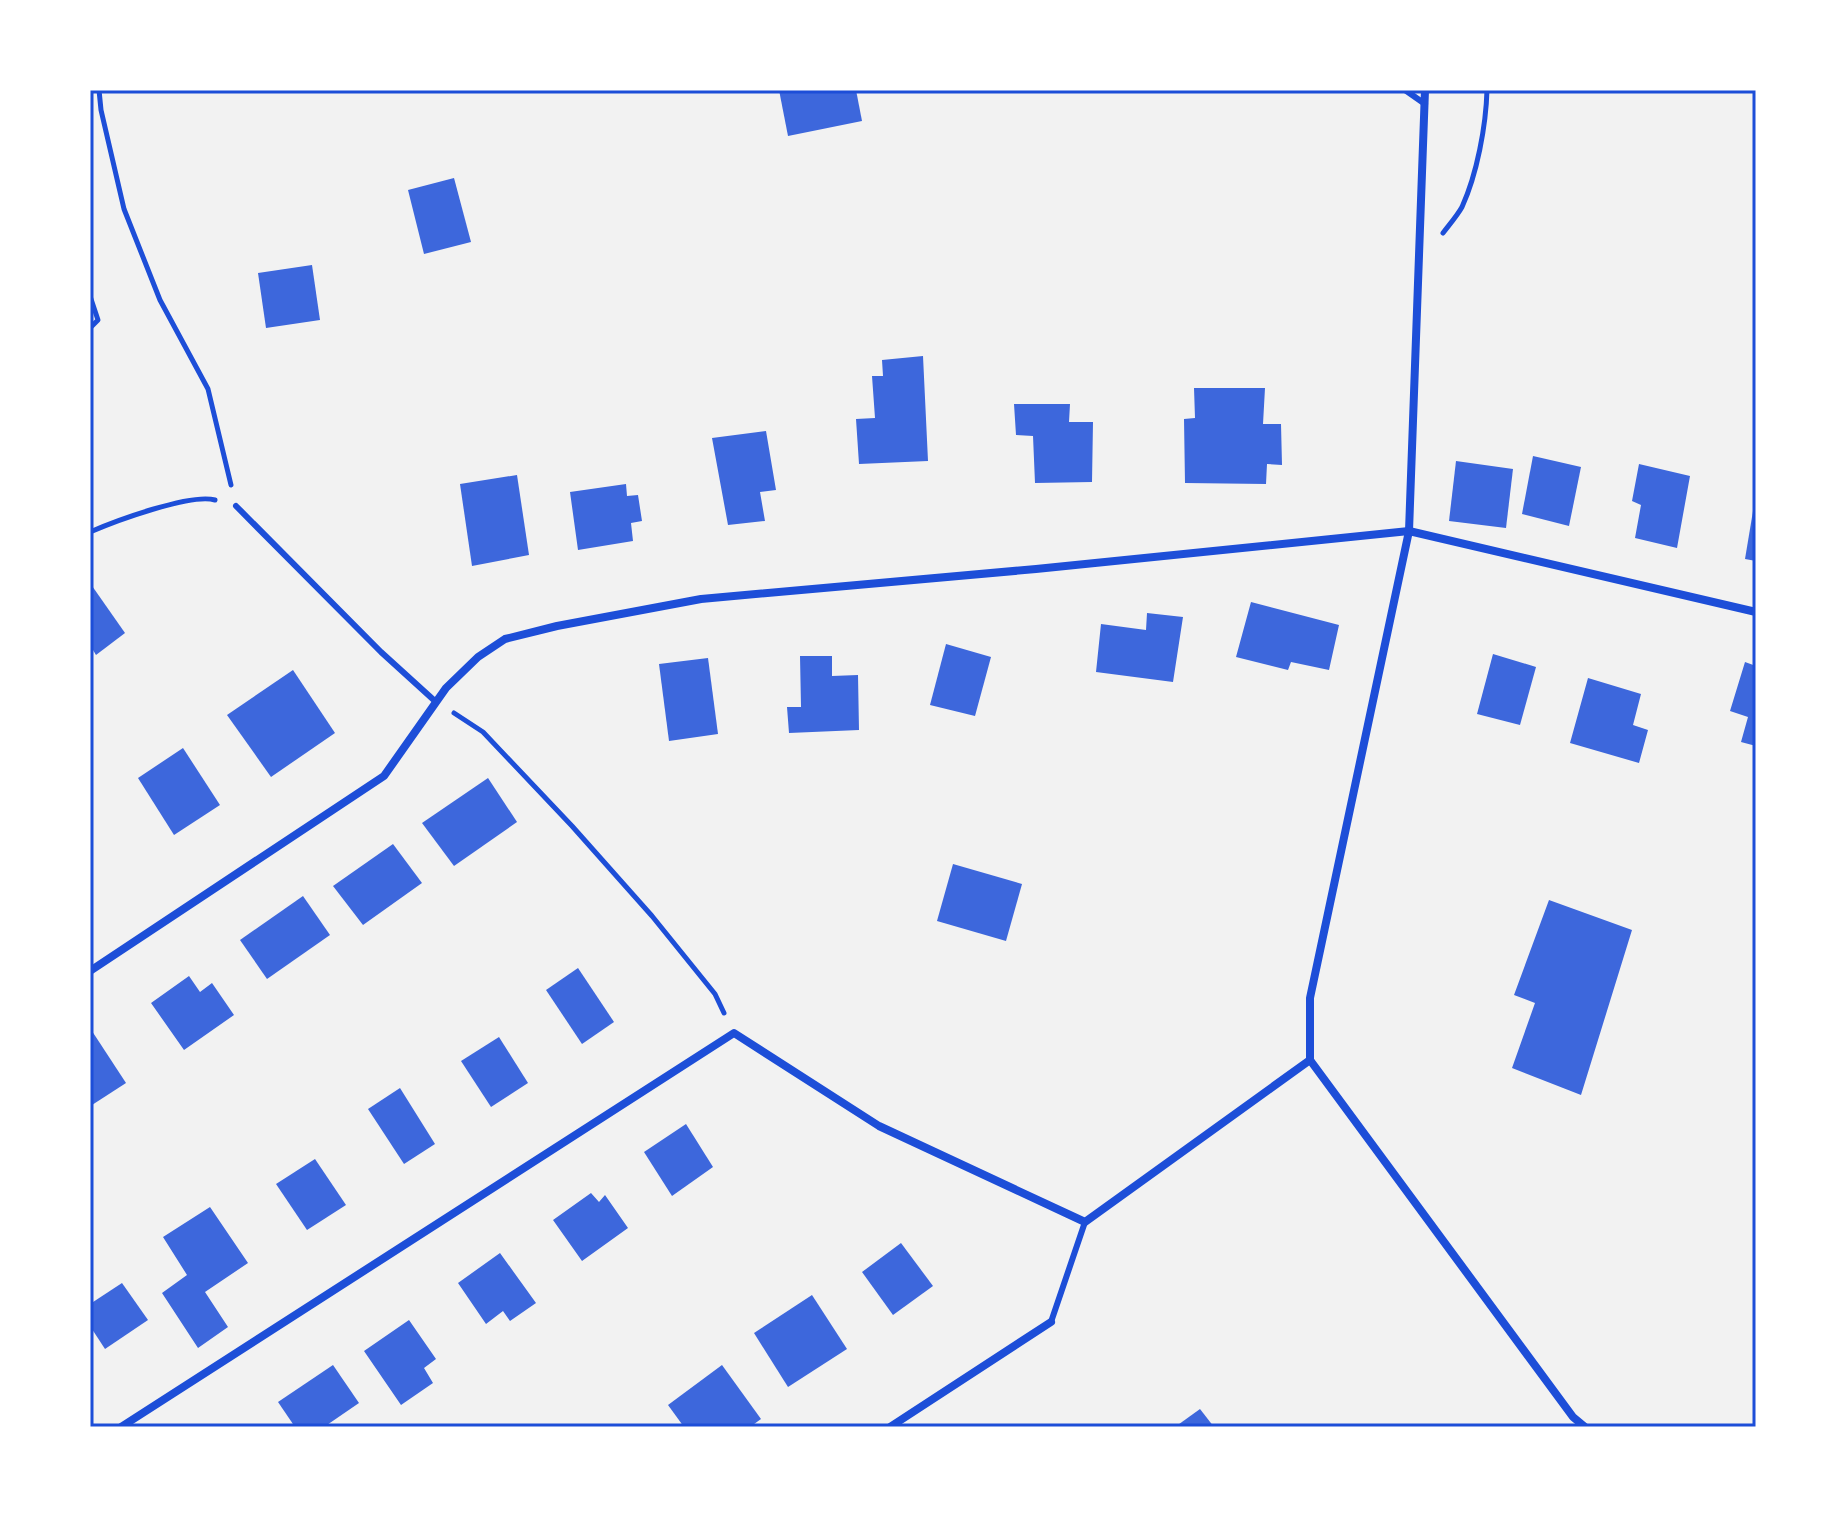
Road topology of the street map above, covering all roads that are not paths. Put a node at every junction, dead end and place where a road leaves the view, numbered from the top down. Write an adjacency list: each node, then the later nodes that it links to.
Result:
1 (1405, 90): 3 (lane)
2 (1425, 90): 3 (street)
3 (1425, 104): 5 (street)
4 (236, 506): 7 (lane)
5 (1409, 531): 6 (street); 7 (street); 9 (street)
6 (1756, 612)
7 (436, 702): 8 (street)
8 (90, 971)
9 (1310, 1060): 10 (street); 14 (street)
10 (1085, 1222): 11 (lane); 12 (street)
11 (1051, 1322): 13 (street)
12 (121, 1427)
13 (890, 1427)
14 (1585, 1427)

